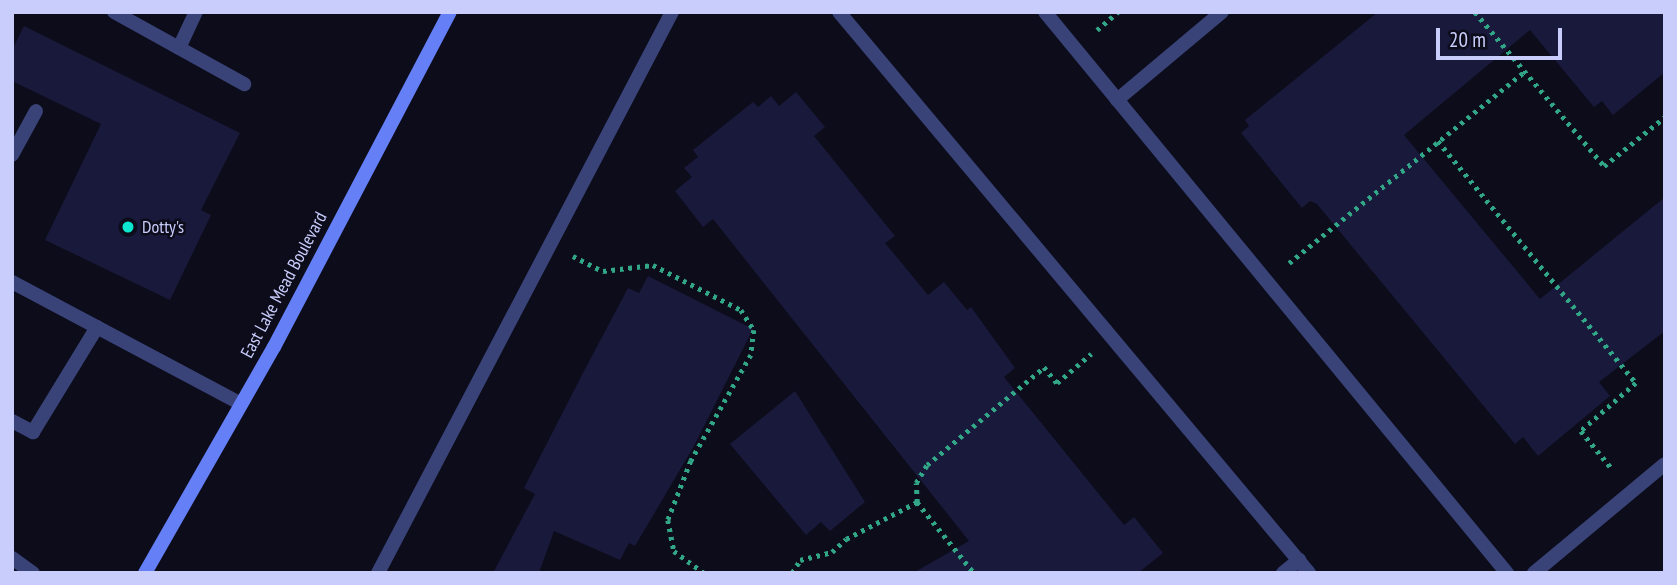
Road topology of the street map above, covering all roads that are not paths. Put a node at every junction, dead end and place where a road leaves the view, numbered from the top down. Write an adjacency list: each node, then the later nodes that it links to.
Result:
1 (114, 12): 8 (street)
2 (196, 12): 8 (street)
3 (450, 12): 15 (main road, East Lake Mead Boulevard)
4 (672, 12): 22 (street)
5 (839, 12): 19 (street)
6 (1045, 12): 10 (street)
7 (1222, 12): 10 (street)
8 (179, 48): 9 (street)
9 (244, 84)
10 (1117, 100): 25 (street)
11 (36, 111): 12 (street)
12 (12, 155)
13 (12, 282): 14 (street)
14 (97, 327): 15 (street); 16 (street)
15 (242, 404): 21 (main road, East Lake Mead Boulevard)
16 (12, 421)
17 (1665, 464): 26 (street)
18 (12, 558): 20 (street)
19 (1299, 560): 23 (street); 24 (street)
20 (33, 573)
21 (145, 573)
22 (378, 573)
23 (1283, 573)
24 (1309, 573)
25 (1507, 573)
26 (1534, 573)

